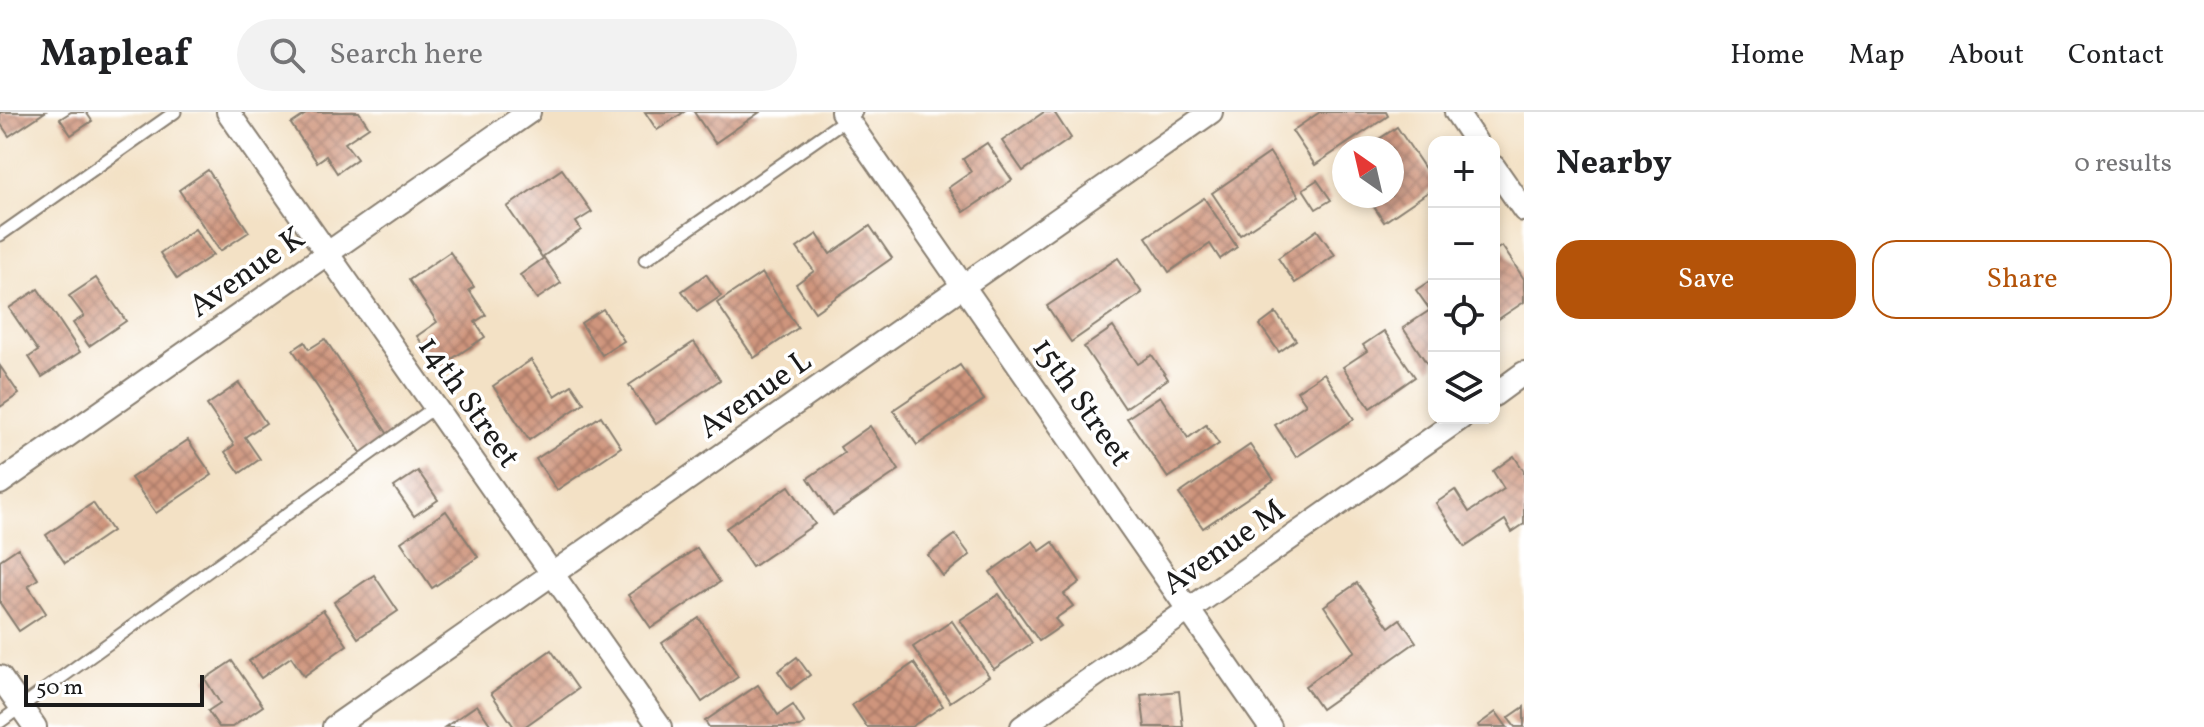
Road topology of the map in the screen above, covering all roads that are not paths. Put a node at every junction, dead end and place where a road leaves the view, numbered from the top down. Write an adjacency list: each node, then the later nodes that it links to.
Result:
1 (175, 112): 10 (lane)
2 (228, 112): 11 (street, 14th Street)
3 (529, 112): 11 (street, Avenue K)
4 (1211, 112): 13 (street, Avenue L)
5 (1456, 112): 7 (street)
6 (848, 114): 12 (lane); 13 (street, 15th Street)
7 (1472, 136)
8 (1500, 176): 9 (street)
9 (1524, 210)
10 (0, 235)
11 (327, 253): 16 (street, 14th Street); 18 (street, Avenue K)
12 (645, 260)
13 (964, 285): 19 (street, Avenue L); 20 (street, 15th Street)
14 (1524, 373): 15 (street)
15 (1500, 391)
16 (435, 407): 19 (street, 14th Street); 22 (lane)
17 (1452, 424): 20 (street, Avenue M)
18 (0, 483)
19 (552, 574): 25 (street, Avenue L); 26 (street, 14th Street)
20 (1189, 609): 27 (street, Avenue M); 28 (street, 15th Street)
21 (0, 677): 22 (street)
22 (21, 707): 23 (lane); 24 (street)
23 (0, 722)
24 (35, 727)
25 (334, 727)
26 (660, 727)
27 (1022, 727)
28 (1270, 727)

